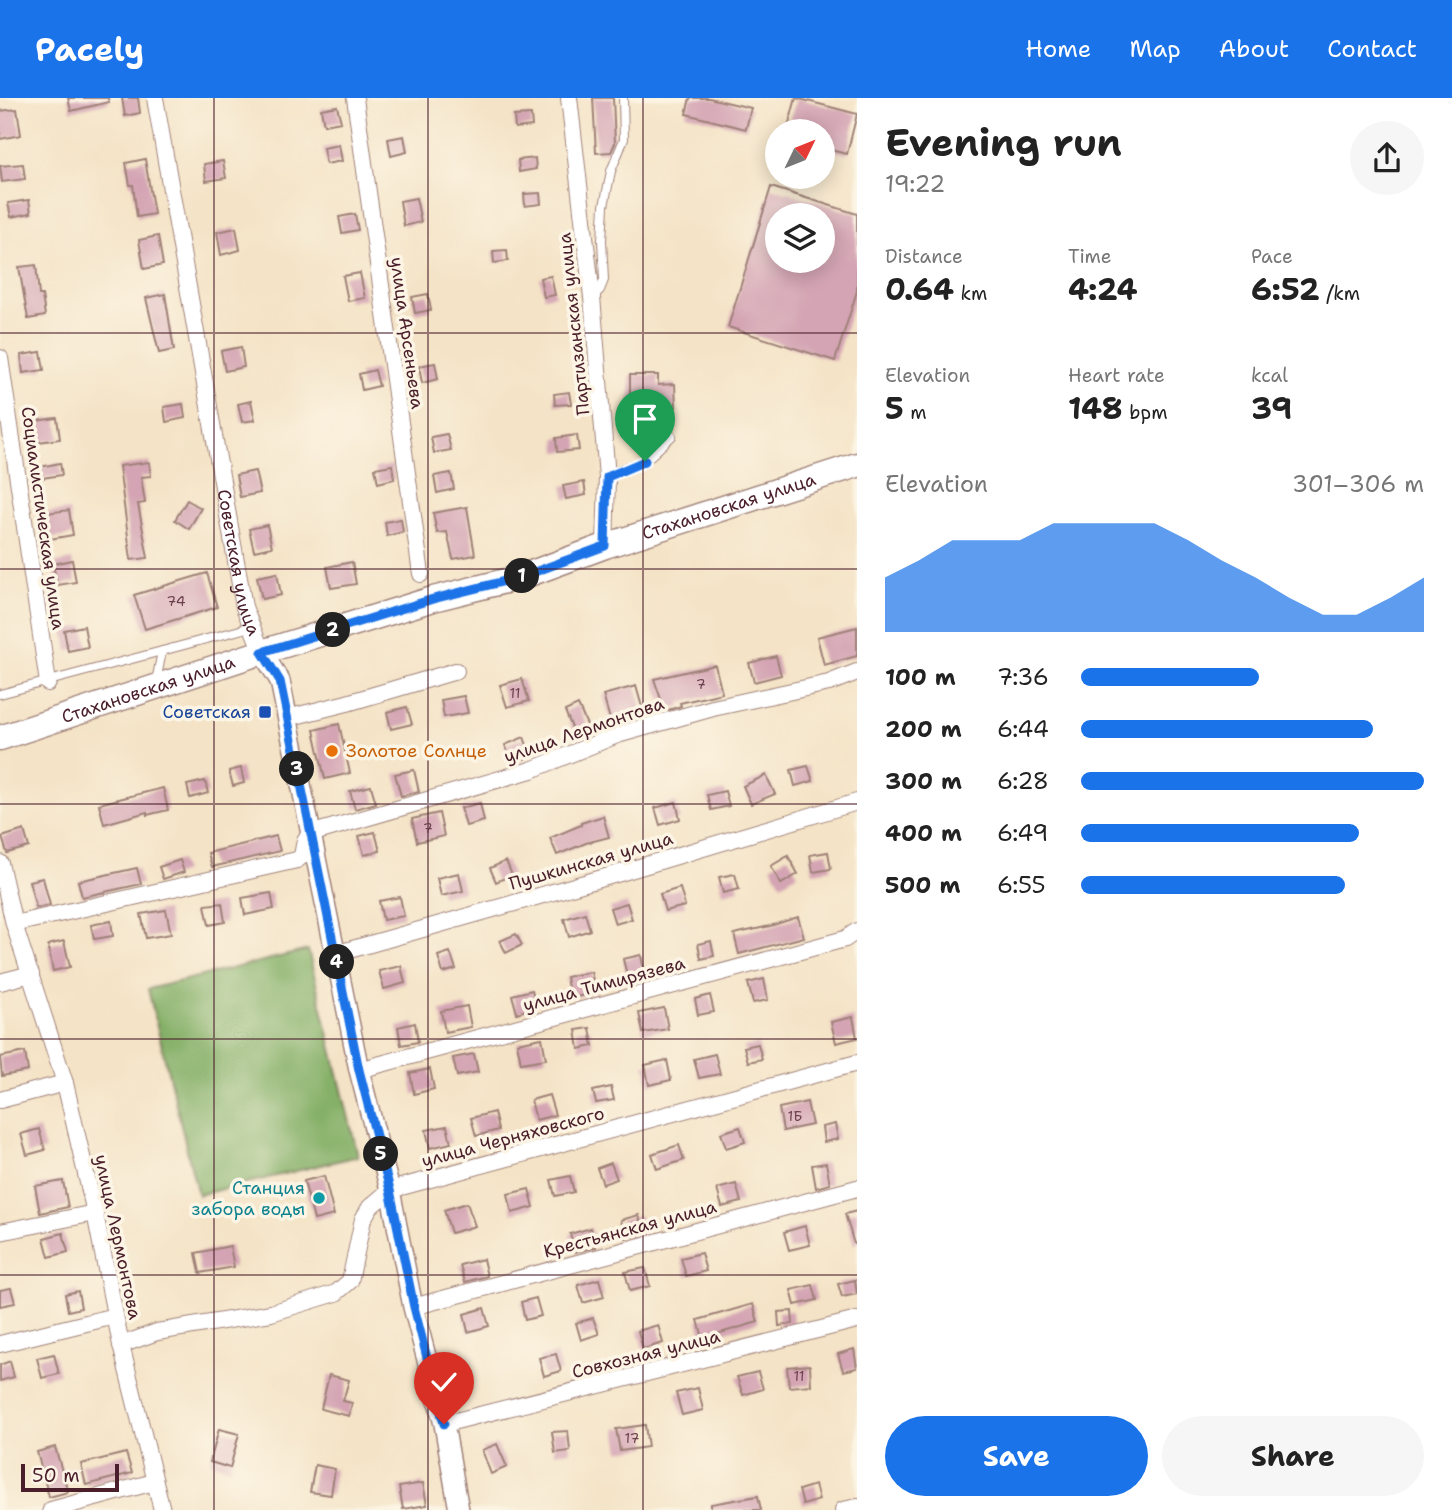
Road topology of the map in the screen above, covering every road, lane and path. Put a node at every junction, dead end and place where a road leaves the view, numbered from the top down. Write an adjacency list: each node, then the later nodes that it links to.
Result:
1 (155, 98): 12 (street, Советская улица)
2 (355, 98): 11 (street, улица Арсеньева)
3 (569, 98): 5 (street, Партизанская улица)
4 (623, 98): 5 (lane)
5 (592, 297): 9 (street, Партизанская улица)
6 (0, 358): 17 (street, Социалистическая улица)
7 (672, 436): 9 (lane)
8 (857, 465): 10 (main road, Стахановская улица)
9 (607, 477): 10 (street, Партизанская улица)
10 (605, 546): 11 (main road, Стахановская улица)
11 (427, 586): 14 (main road, Стахановская улица)
12 (251, 627): 13 (lane); 14 (street, Советская улица)
13 (162, 651): 17 (lane); 18 (lane)
14 (262, 652): 18 (main road, Стахановская улица); 20 (street, Советская улица)
15 (456, 671): 20 (street)
16 (857, 672): 23 (street, улица Лермонтова)
17 (48, 683): 19 (lane)
18 (156, 688): 21 (main road, Стахановская улица)
19 (0, 694)
20 (287, 718): 23 (street, Советская улица)
21 (0, 738)
22 (857, 802): 27 (street, Пушкинская улица)
23 (310, 834): 25 (street); 27 (street, Советская улица)
24 (0, 863): 25 (street, улица Лермонтова)
25 (14, 924): 28 (street, улица Лермонтова)
26 (857, 931): 31 (street, улица Тимирязева)
27 (335, 954): 31 (street, Советская улица)
28 (30, 974): 29 (street); 32 (street, улица Лермонтова)
29 (0, 982)
30 (857, 1063): 35 (street, улица Черняховского)
31 (359, 1070): 35 (street, Советская улица)
32 (65, 1083): 33 (street); 36 (street, улица Лермонтова)
33 (0, 1100)
34 (857, 1188): 38 (street, Крестьянская улица)
35 (390, 1190): 38 (street, Советская улица); 42 (street, улица Черняховского)
36 (95, 1213): 37 (street); 39 (street, улица Лермонтова)
37 (0, 1232)
38 (414, 1307): 43 (street, Советская улица)
39 (115, 1317): 41 (street); 42 (street, улица Лермонтова)
40 (857, 1320): 43 (street, Совхозная улица)
41 (0, 1344)
42 (121, 1345): 44 (street, улица Лермонтова)
43 (444, 1424): 48 (street, Советская улица)
44 (153, 1482): 46 (street); 47 (street, улица Лермонтова)
45 (857, 1507): 49 (street)
46 (51, 1510)
47 (162, 1510)
48 (459, 1510)
49 (843, 1510)

